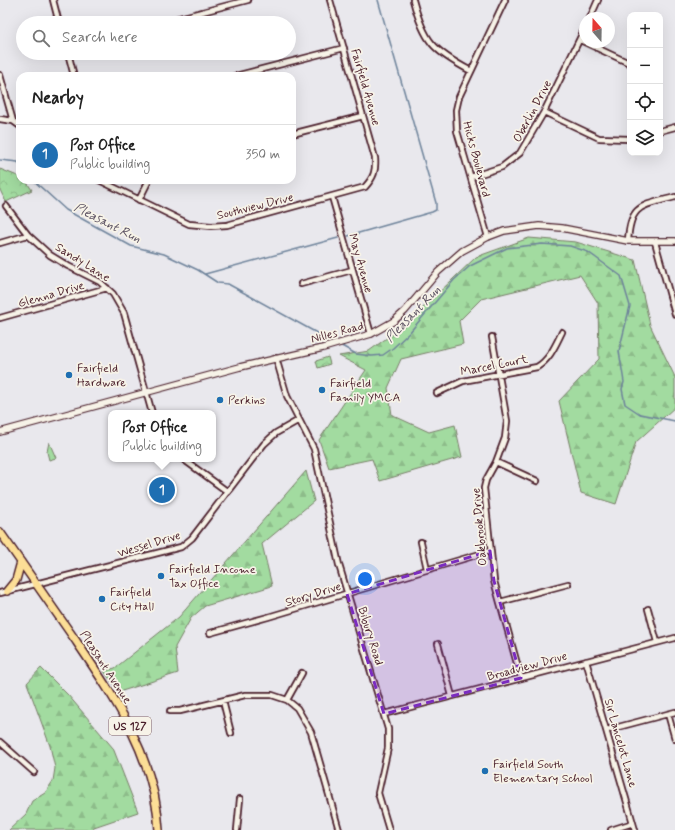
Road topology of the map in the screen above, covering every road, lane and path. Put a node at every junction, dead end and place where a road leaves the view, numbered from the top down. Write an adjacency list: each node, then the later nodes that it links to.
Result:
1 (53, 0): 8 (street)
2 (248, 0): 9 (street)
3 (330, 0): 11 (street, Fairfield Avenue)
4 (413, 0): 15 (street)
5 (505, 0): 15 (street, Hicks Boulevard)
6 (598, 0): 7 (street)
7 (593, 12)
8 (57, 16)
9 (187, 16)
10 (579, 42): 19 (street, Oberlin Drive)
11 (344, 48): 17 (street); 20 (street, Fairfield Avenue)
12 (598, 48): 14 (street)
13 (70, 60): 16 (street)
14 (627, 61)
15 (471, 71): 28 (street, Hicks Boulevard)
16 (73, 72)
17 (251, 72)
18 (0, 75): 22 (street)
19 (544, 112): 27 (street); 28 (street, Oberlin Drive)
20 (363, 116): 26 (street); 29 (street, Fairfield Avenue)
21 (0, 119): 22 (street)
22 (12, 121): 23 (street)
23 (16, 124)
24 (675, 127): 25 (street)
25 (663, 130)
26 (296, 133)
27 (627, 139)
28 (471, 177): 37 (street, Hicks Boulevard)
29 (372, 179): 32 (street, Southview Drive)
30 (107, 184): 34 (street, Southview Drive)
31 (147, 184): 34 (street)
32 (332, 197): 34 (street, Southview Drive); 42 (street, May Avenue)
33 (675, 197): 38 (street)
34 (139, 200)
35 (6, 206): 36 (street, Sandy Lane)
36 (28, 235): 41 (street); 44 (street, Sandy Lane)
37 (488, 237): 38 (street, Nilles Road); 48 (street, Nilles Road)
38 (628, 241): 40 (street, Nilles Road)
39 (675, 241): 40 (street, Nilles Road)
40 (655, 242): 45 (street)
41 (0, 243)
42 (352, 270): 43 (street); 48 (street, May Avenue)
43 (301, 284)
44 (107, 288): 46 (street, Glenna Drive); 52 (street, Sandy Lane)
45 (675, 314)
46 (0, 318)
47 (562, 332): 51 (street, Marcel Court)
48 (371, 334): 50 (street, Nilles Road)
49 (492, 336): 51 (street, Oakbrook Drive)
50 (276, 358): 52 (street, Nilles Road); 55 (street, Bibury Road)
51 (498, 375): 53 (street, Marcel Court); 58 (street, Oakbrook Drive)
52 (146, 393): 54 (street, Sandy Lane); 56 (street, Nilles Road)
53 (437, 393)
54 (151, 410)
55 (299, 420): 60 (street, Wessel Drive); 69 (street, Bibury Road)
56 (0, 432)
57 (187, 462): 60 (street)
58 (496, 462): 59 (street); 63 (street, Oakbrook Drive)
59 (537, 481)
60 (228, 492): 66 (street, Wessel Drive)
61 (0, 532): 64 (main road, Pleasant Avenue / US 127)
62 (421, 542): 65 (street)
63 (490, 551): 65 (street, Story Drive); 70 (street, Oakbrook Drive)
64 (21, 562): 66 (main road, Pleasant Avenue / US 127); 68 (main road)
65 (427, 569): 69 (street, Story Drive)
66 (36, 584): 68 (street, Wessel Drive); 93 (main road, Pleasant Avenue / US 127)
67 (568, 584): 70 (street)
68 (4, 592)
69 (347, 594): 72 (street, Story Drive); 84 (street, Bibury Road)
70 (500, 602): 78 (street, Oakbrook Drive)
71 (648, 609): 74 (street)
72 (210, 632)
73 (675, 638): 74 (street, Broadview Drive)
74 (657, 642): 76 (street, Broadview Drive)
75 (438, 644): 79 (street)
76 (586, 661): 78 (street, Broadview Drive); 86 (street, Sir Lancelot Lane)
77 (302, 673): 80 (street)
78 (522, 678): 79 (street, Broadview Drive)
79 (452, 696): 84 (street, Broadview Drive)
80 (286, 700): 81 (street); 95 (street)
81 (223, 701): 82 (street); 87 (street)
82 (170, 711)
83 (675, 712): 85 (street)
84 (384, 714): 96 (street, Bibury Road)
85 (668, 714): 86 (street); 88 (street)
86 (607, 730): 92 (street, Sir Lancelot Lane)
87 (232, 734)
88 (675, 739)
89 (0, 742): 90 (street)
90 (34, 772)
91 (240, 799): 94 (street)
92 (633, 823): 97 (street); 98 (street, Sir Lancelot Lane)
93 (159, 830)
94 (237, 830)
95 (339, 830)
96 (389, 830)
97 (611, 830)
98 (635, 830)

